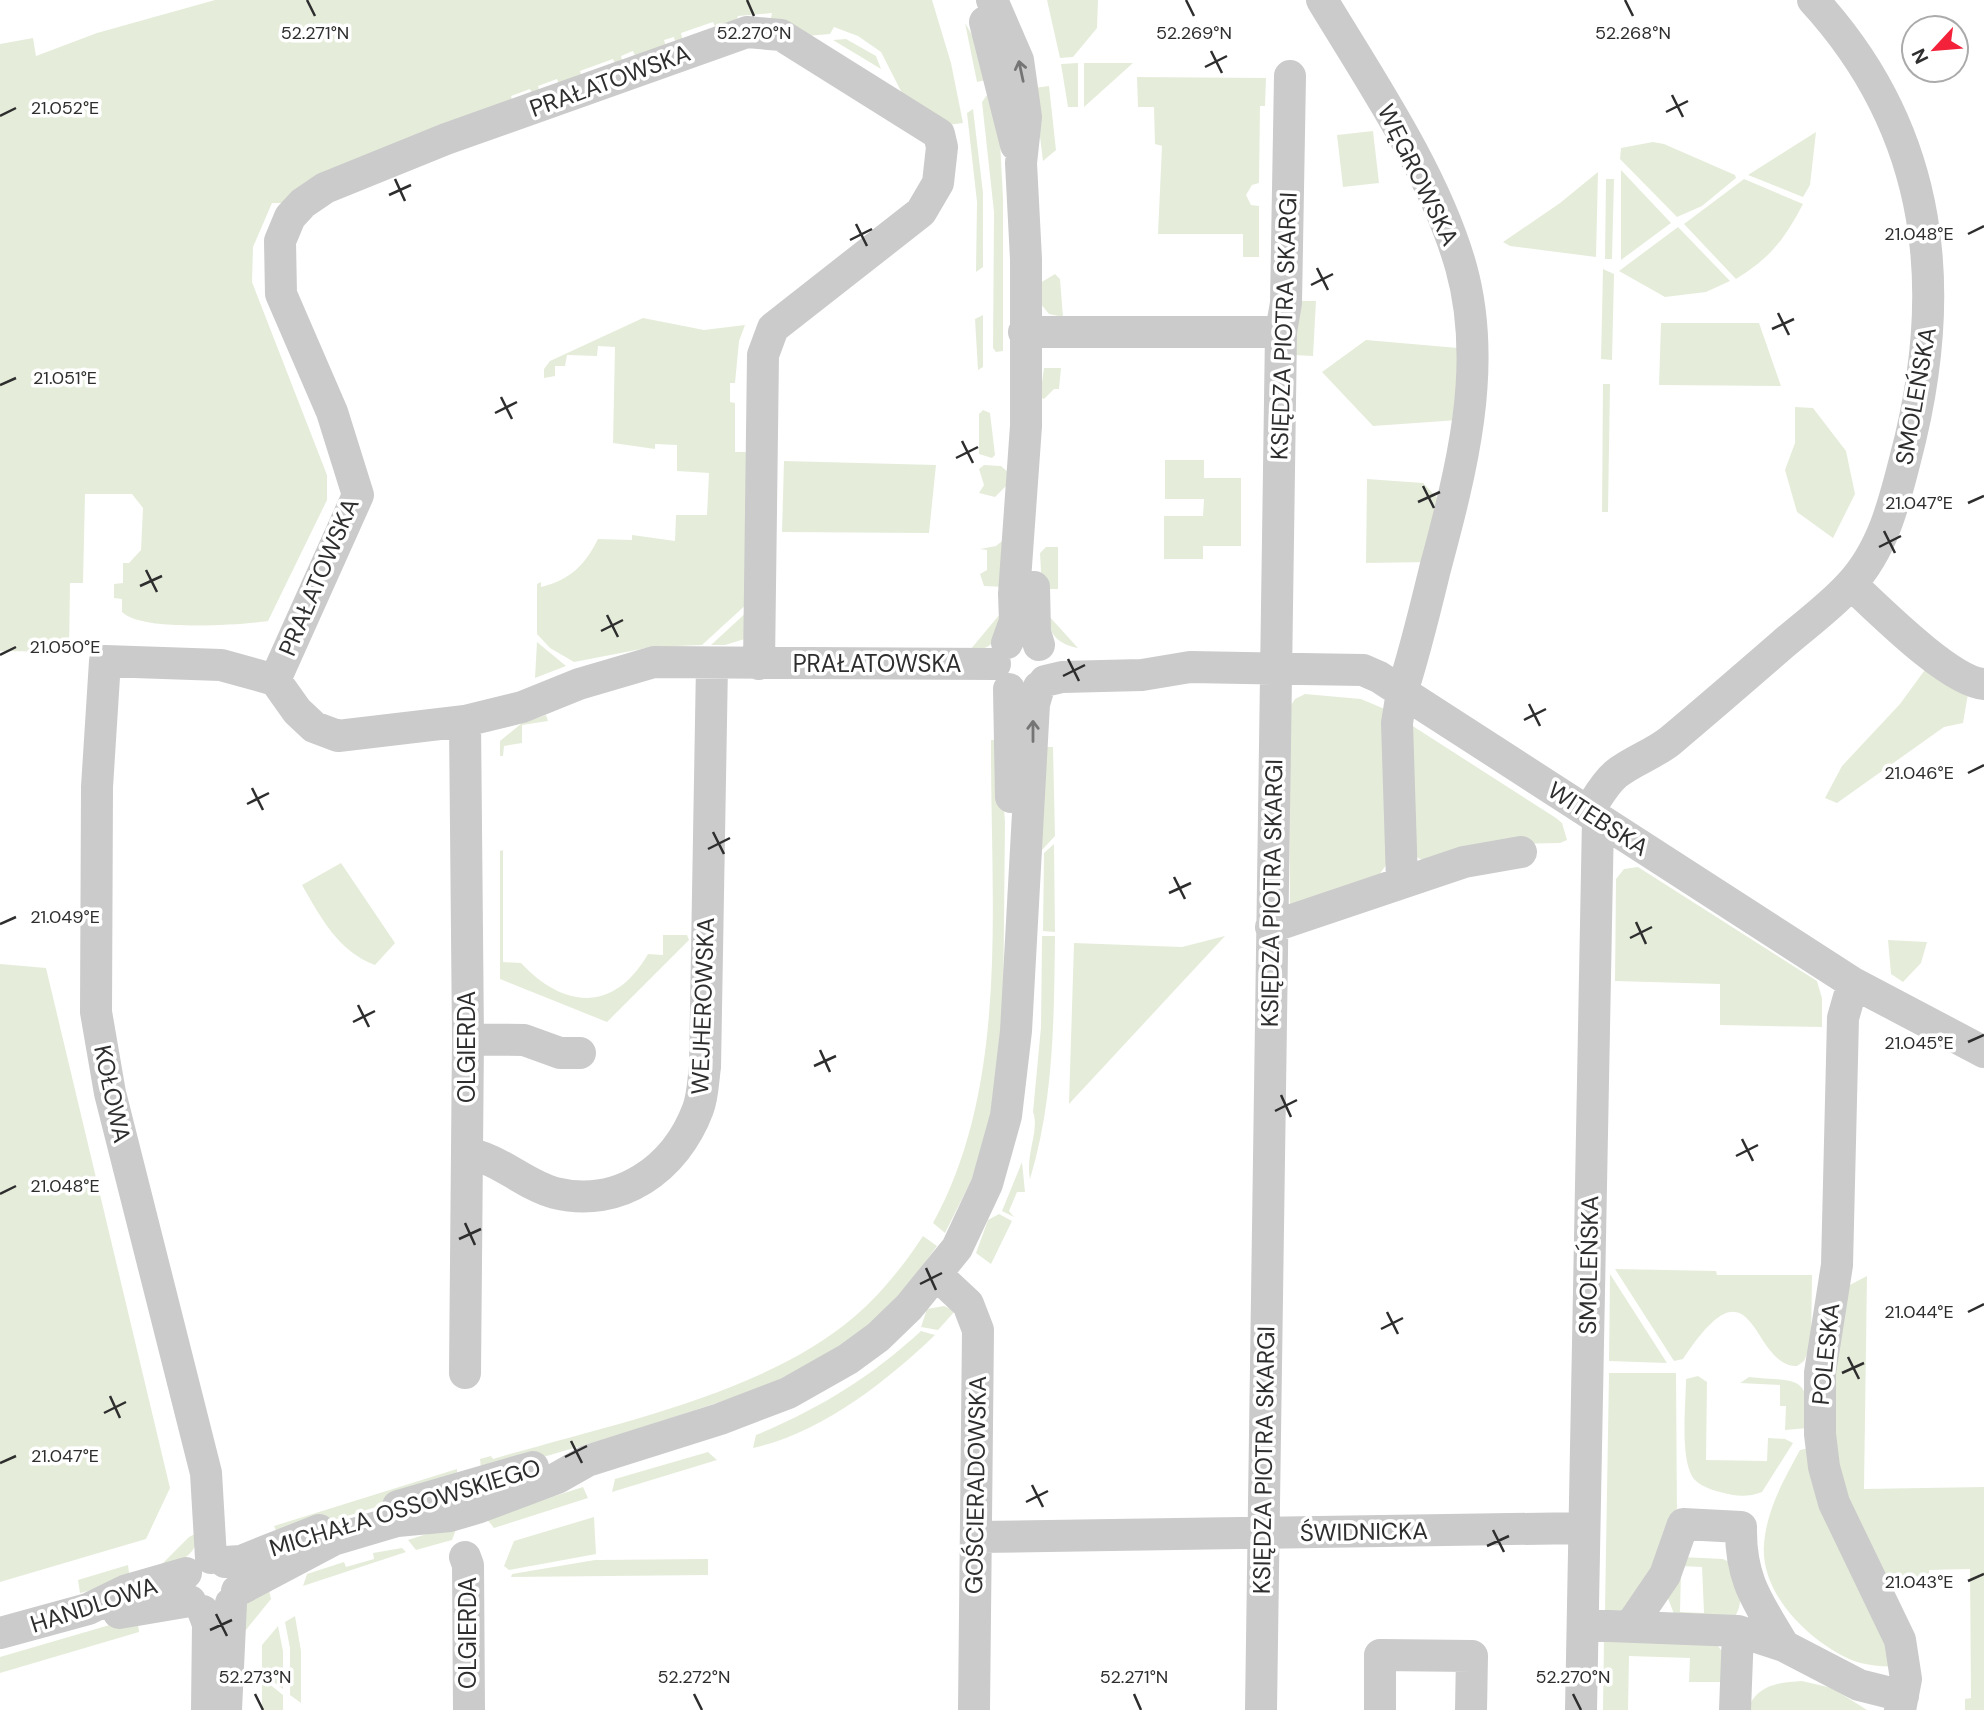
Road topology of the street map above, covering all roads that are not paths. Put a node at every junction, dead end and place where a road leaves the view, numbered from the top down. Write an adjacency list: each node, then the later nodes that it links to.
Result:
1 (976, 0): 6 (street, MICHAŁA OSSOWSKIEGO)
2 (992, 0): 6 (street, MICHAŁA OSSOWSKIEGO, one-way to 2)
3 (1322, 0): 17 (street, WĘGROWSKA)
4 (1813, 0): 9 (street, SMOLEŃSKA)
5 (1290, 76): 8 (street, KSIĘDZA PIOTRA SKARGI)
6 (1021, 163): 7 (street, MICHAŁA OSSOWSKIEGO)
7 (1024, 332): 8 (street); 13 (street, MICHAŁA OSSOWSKIEGO)
8 (1281, 332): 14 (street, KSIĘDZA PIOTRA SKARGI)
9 (1852, 584): 16 (street); 19 (street, SMOLEŃSKA)
10 (104, 662): 15 (street, PRAŁATOWSKA); 34 (street, KOŁOWA)
11 (712, 664): 12 (street, PRAŁATOWSKA); 18 (street, PRAŁATOWSKA); 27 (street, WEJHEROWSKA)
12 (759, 664): 13 (street, PRAŁATOWSKA); 15 (street, PRAŁATOWSKA)
13 (1026, 666): 14 (street, WITEBSKA); 28 (street, MICHAŁA OSSOWSKIEGO)
14 (1278, 666): 17 (street, WITEBSKA); 22 (street, KSIĘDZA PIOTRA SKARGI)
15 (275, 680): 18 (street, PRAŁATOWSKA)
16 (1984, 684)
17 (1402, 692): 19 (street, WITEBSKA); 21 (street, WĘGROWSKA)
18 (465, 721): 24 (street, OLGIERDA)
19 (1593, 816): 23 (street, WITEBSKA); 30 (street, SMOLEŃSKA)
20 (1521, 852): 21 (street)
21 (1402, 881): 22 (street)
22 (1271, 927): 31 (street, KSIĘDZA PIOTRA SKARGI)
23 (1853, 983): 25 (street, WITEBSKA); 41 (street, POLESKA)
24 (468, 1039): 26 (street); 27 (street, OLGIERDA)
25 (1984, 1052)
26 (580, 1053)
27 (467, 1154): 29 (street, OLGIERDA)
28 (937, 1275): 32 (street, GOŚCIERADOWSKA); 34 (street, MICHAŁA OSSOWSKIEGO)
29 (465, 1373)
30 (1584, 1528): 31 (street, ŚWIDNICKA); 35 (street, SMOLEŃSKA)
31 (1263, 1533): 32 (street, ŚWIDNICKA); 46 (street, KSIĘDZA PIOTRA SKARGI)
32 (976, 1537): 45 (street, GOŚCIERADOWSKA)
33 (465, 1557): 44 (street, OLGIERDA)
34 (212, 1586): 38 (street, HANDLOWA); 40 (street, HANDLOWA); 42 (street, KOŁOWA); 43 (street, KOŁOWA)
35 (1583, 1625): 36 (street); 49 (street, SMOLEŃSKA)
36 (1631, 1625): 37 (street); 39 (street)
37 (1738, 1631): 39 (street); 50 (street)
38 (0, 1633)
39 (1784, 1646): 41 (street)
40 (0, 1647)
41 (1902, 1703)
42 (207, 1710)
43 (226, 1710)
44 (469, 1710)
45 (974, 1710)
46 (1261, 1710)
47 (1380, 1710): 48 (street)
48 (1471, 1710)
49 (1581, 1710)
50 (1735, 1710)

